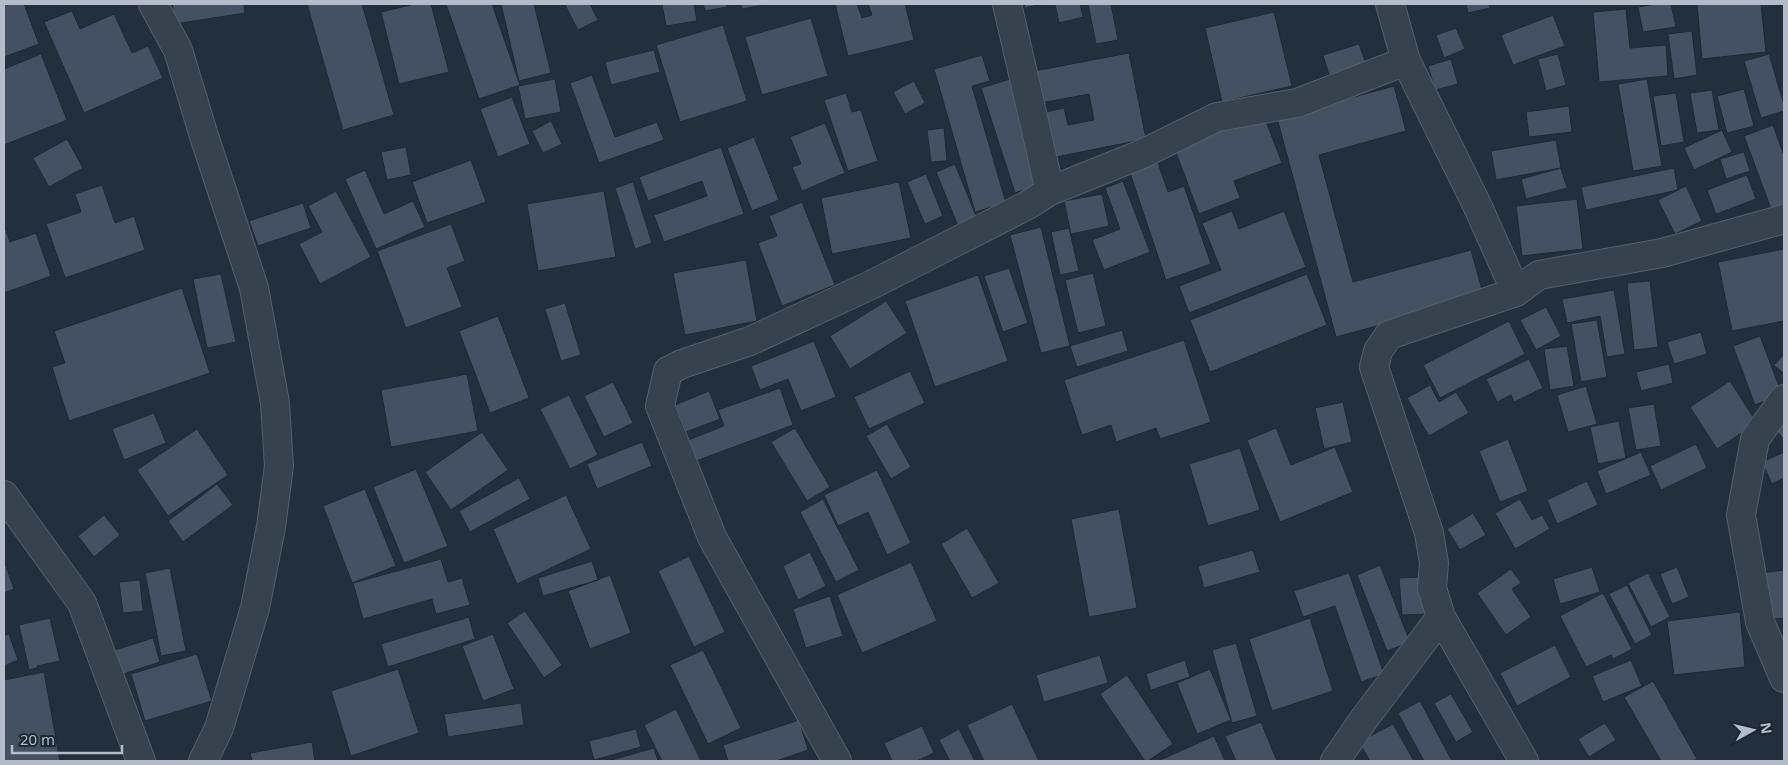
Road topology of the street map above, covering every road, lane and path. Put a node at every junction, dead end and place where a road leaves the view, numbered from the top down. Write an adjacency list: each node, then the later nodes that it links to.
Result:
1 (153, 4): 13 (street)
2 (1007, 4): 5 (street)
3 (1390, 4): 4 (street)
4 (1406, 61): 5 (street); 7 (street)
5 (1050, 191): 14 (street)
6 (1784, 219): 7 (street)
7 (1516, 292): 10 (street)
8 (1784, 399): 11 (street)
9 (4, 495): 12 (street)
10 (1441, 617): 15 (street); 16 (street)
11 (1784, 678)
12 (141, 761)
13 (203, 761)
14 (836, 761)
15 (1335, 761)
16 (1524, 761)

